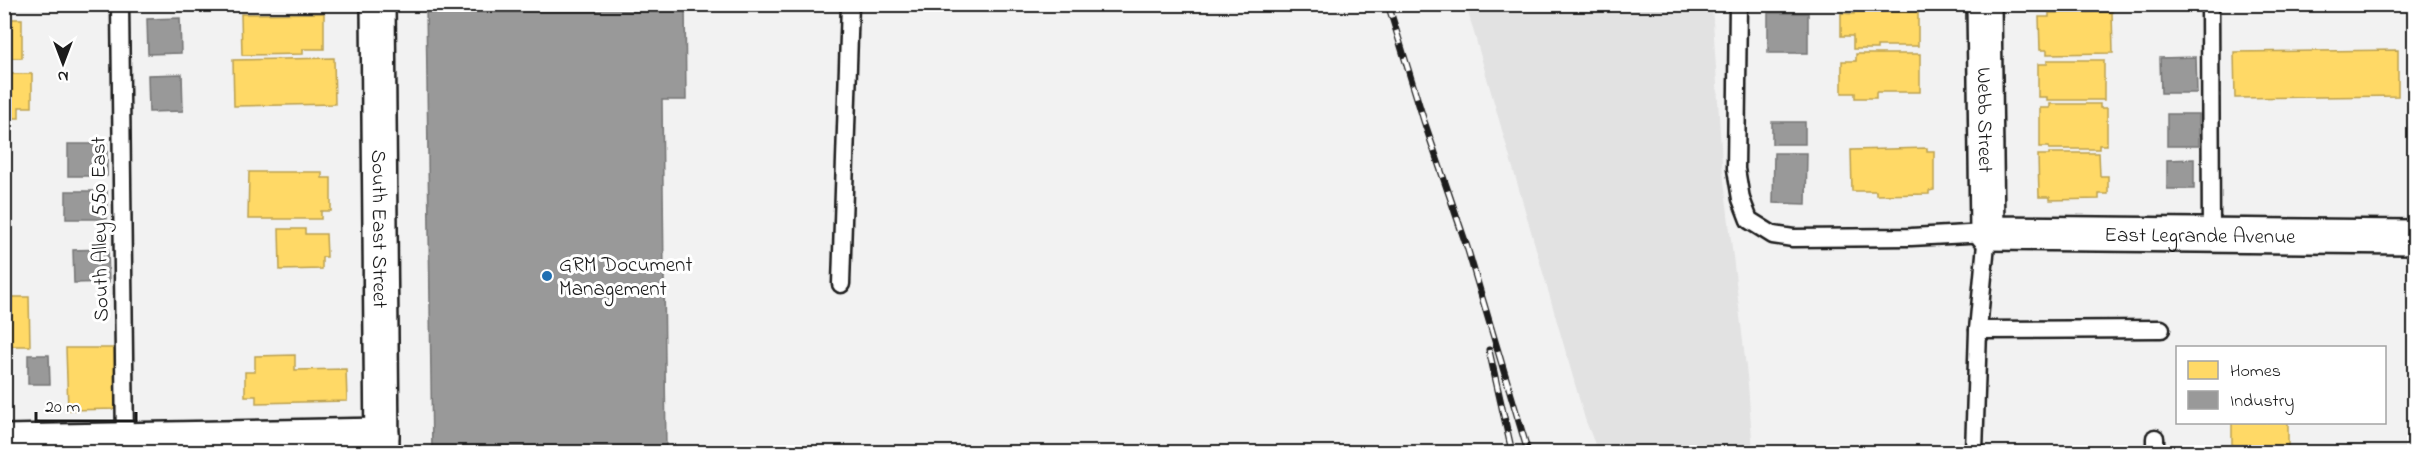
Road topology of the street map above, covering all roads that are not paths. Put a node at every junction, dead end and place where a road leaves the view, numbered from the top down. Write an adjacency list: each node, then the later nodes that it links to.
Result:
1 (120, 4): 15 (lane, South Alley 550 East)
2 (378, 4): 14 (street, South East Street)
3 (850, 4): 10 (lane)
4 (1738, 4): 7 (lane)
5 (1984, 4): 7 (street, Webb Street)
6 (2210, 4): 8 (lane)
7 (1987, 233): 8 (street, East Legrande Avenue); 12 (lane)
8 (2211, 235): 9 (street, East Legrande Avenue)
9 (2415, 237)
10 (841, 284)
11 (2162, 329): 12 (lane)
12 (1978, 330): 16 (lane)
13 (4, 442): 15 (street)
14 (382, 444): 15 (street)
15 (125, 446)
16 (1974, 453)

